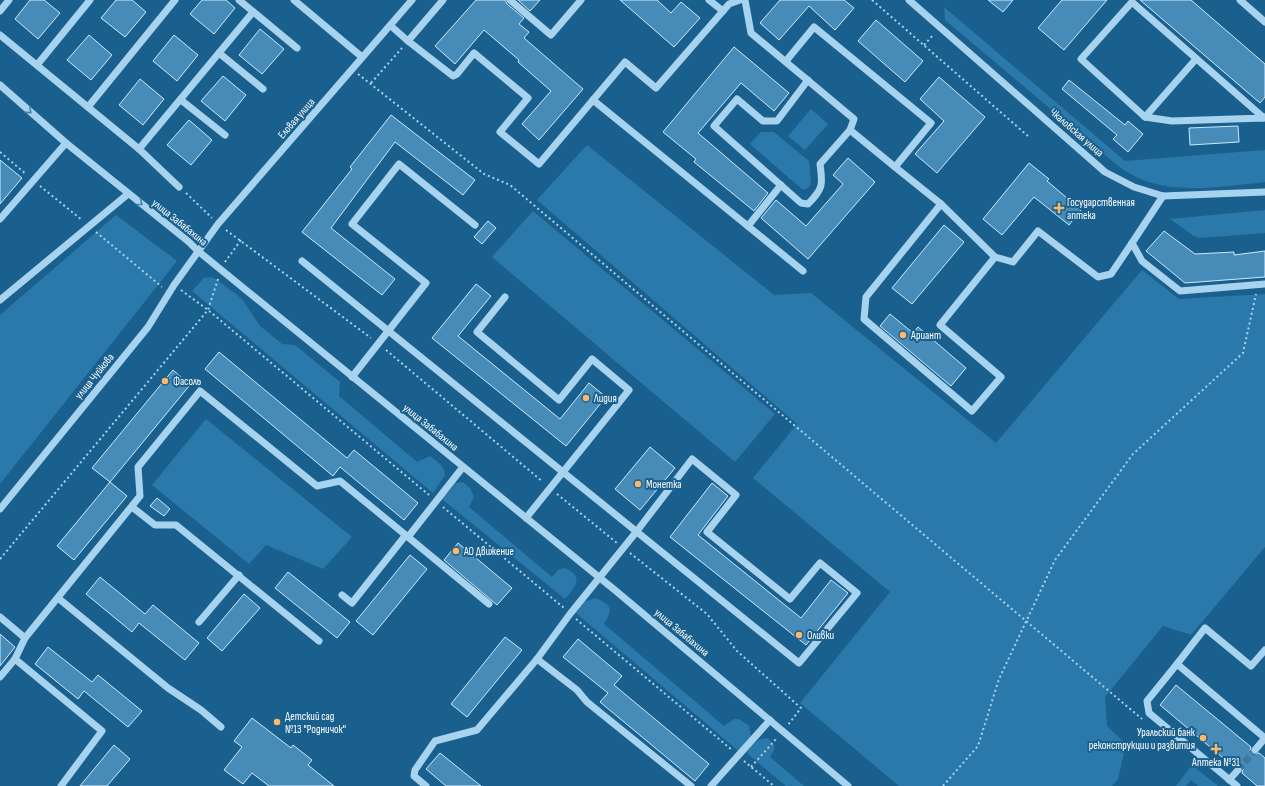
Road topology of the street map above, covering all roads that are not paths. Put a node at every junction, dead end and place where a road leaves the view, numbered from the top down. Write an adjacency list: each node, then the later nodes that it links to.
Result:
1 (9, 0): 15 (street)
2 (90, 0): 27 (street)
3 (175, 0): 33 (street)
4 (238, 0): 17 (street)
5 (294, 0): 24 (street)
6 (412, 0): 19 (street, Еловая улица)
7 (443, 0): 21 (street)
8 (510, 0): 9 (street)
9 (581, 0)
10 (709, 0): 16 (street)
11 (740, 0): 16 (street)
12 (745, 0): 26 (street)
13 (909, 0): 45 (street, Чкаловская улица)
14 (1240, 0): 18 (street)
15 (0, 10)
16 (723, 11): 32 (street)
17 (253, 12): 22 (street); 23 (street)
18 (1265, 22)
19 (391, 26): 21 (street); 24 (street, Еловая улица)
20 (0, 35): 27 (street)
21 (408, 41): 32 (street)
22 (297, 48)
23 (219, 54): 30 (street); 31 (street)
24 (362, 57): 51 (street, Еловая улица)
25 (1196, 59): 34 (street); 34 (street); 35 (street)
26 (786, 61): 28 (street); 40 (street)
27 (37, 65): 33 (street)
28 (808, 80): 36 (street); 41 (street)
29 (0, 85): 38 (street, улица Забабахина, one-way to 38)
30 (263, 89)
31 (181, 100): 37 (street); 39 (street)
32 (593, 100): 49 (street)
33 (88, 107): 39 (street)
34 (1145, 117): 35 (street)
35 (1264, 118)
36 (850, 130): 40 (street); 41 (street)
37 (224, 135)
38 (66, 143): 44 (street, улица Забабахина); 47 (street)
39 (140, 149): 42 (street)
40 (895, 167): 46 (street)
41 (781, 186): 49 (street)
42 (179, 187)
43 (1265, 192): 45 (street, Чкаловская улица)
44 (128, 194): 51 (street, улица Забабахина, one-way to 51); 57 (street)
45 (1163, 196): 50 (street)
46 (941, 204): 52 (street); 52 (street)
47 (0, 219)
48 (475, 225): 58 (street)
49 (748, 226): 54 (street)
50 (1132, 243): 52 (street); 55 (street)
51 (198, 251): 59 (street, улица Забабахина); 63 (street, улица Чуйкова)
52 (996, 257)
53 (302, 261): 58 (street)
54 (803, 271)
55 (1265, 284)
56 (505, 297): 61 (street)
57 (0, 300)
58 (389, 331): 59 (street); 61 (street)
59 (352, 377): 60 (street, улица Забабахина)
60 (463, 467): 64 (street, улица Забабахина); 66 (street)
61 (563, 472): 64 (street); 65 (street)
62 (132, 507): 66 (street); 67 (street); 70 (street)
63 (0, 509)
64 (526, 518): 68 (street, улица Забабахина)
65 (637, 531): 65 (street); 68 (street)
66 (407, 536): 69 (street); 71 (street)
67 (239, 575): 73 (street); 75 (street)
68 (599, 578): 78 (street); 81 (street, улица Забабахина)
69 (342, 595)
70 (58, 598): 74 (street); 82 (street)
71 (489, 604)
72 (0, 617): 74 (street)
73 (199, 622)
74 (25, 638): 77 (street)
75 (319, 641)
76 (1265, 650): 79 (street)
77 (15, 659): 80 (street); 87 (street)
78 (537, 659): 88 (street); 89 (street)
79 (1177, 664): 83 (street); 86 (street)
80 (0, 677)
81 (770, 720): 90 (street); 91 (street, улица Забабахина)
82 (221, 727)
83 (1265, 738): 84 (street)
84 (1255, 750)
85 (1238, 770): 86 (street)
86 (1229, 780): 92 (street)
87 (61, 786)
88 (426, 786)
89 (691, 786)
90 (711, 786)
91 (848, 786)
92 (1237, 786)

